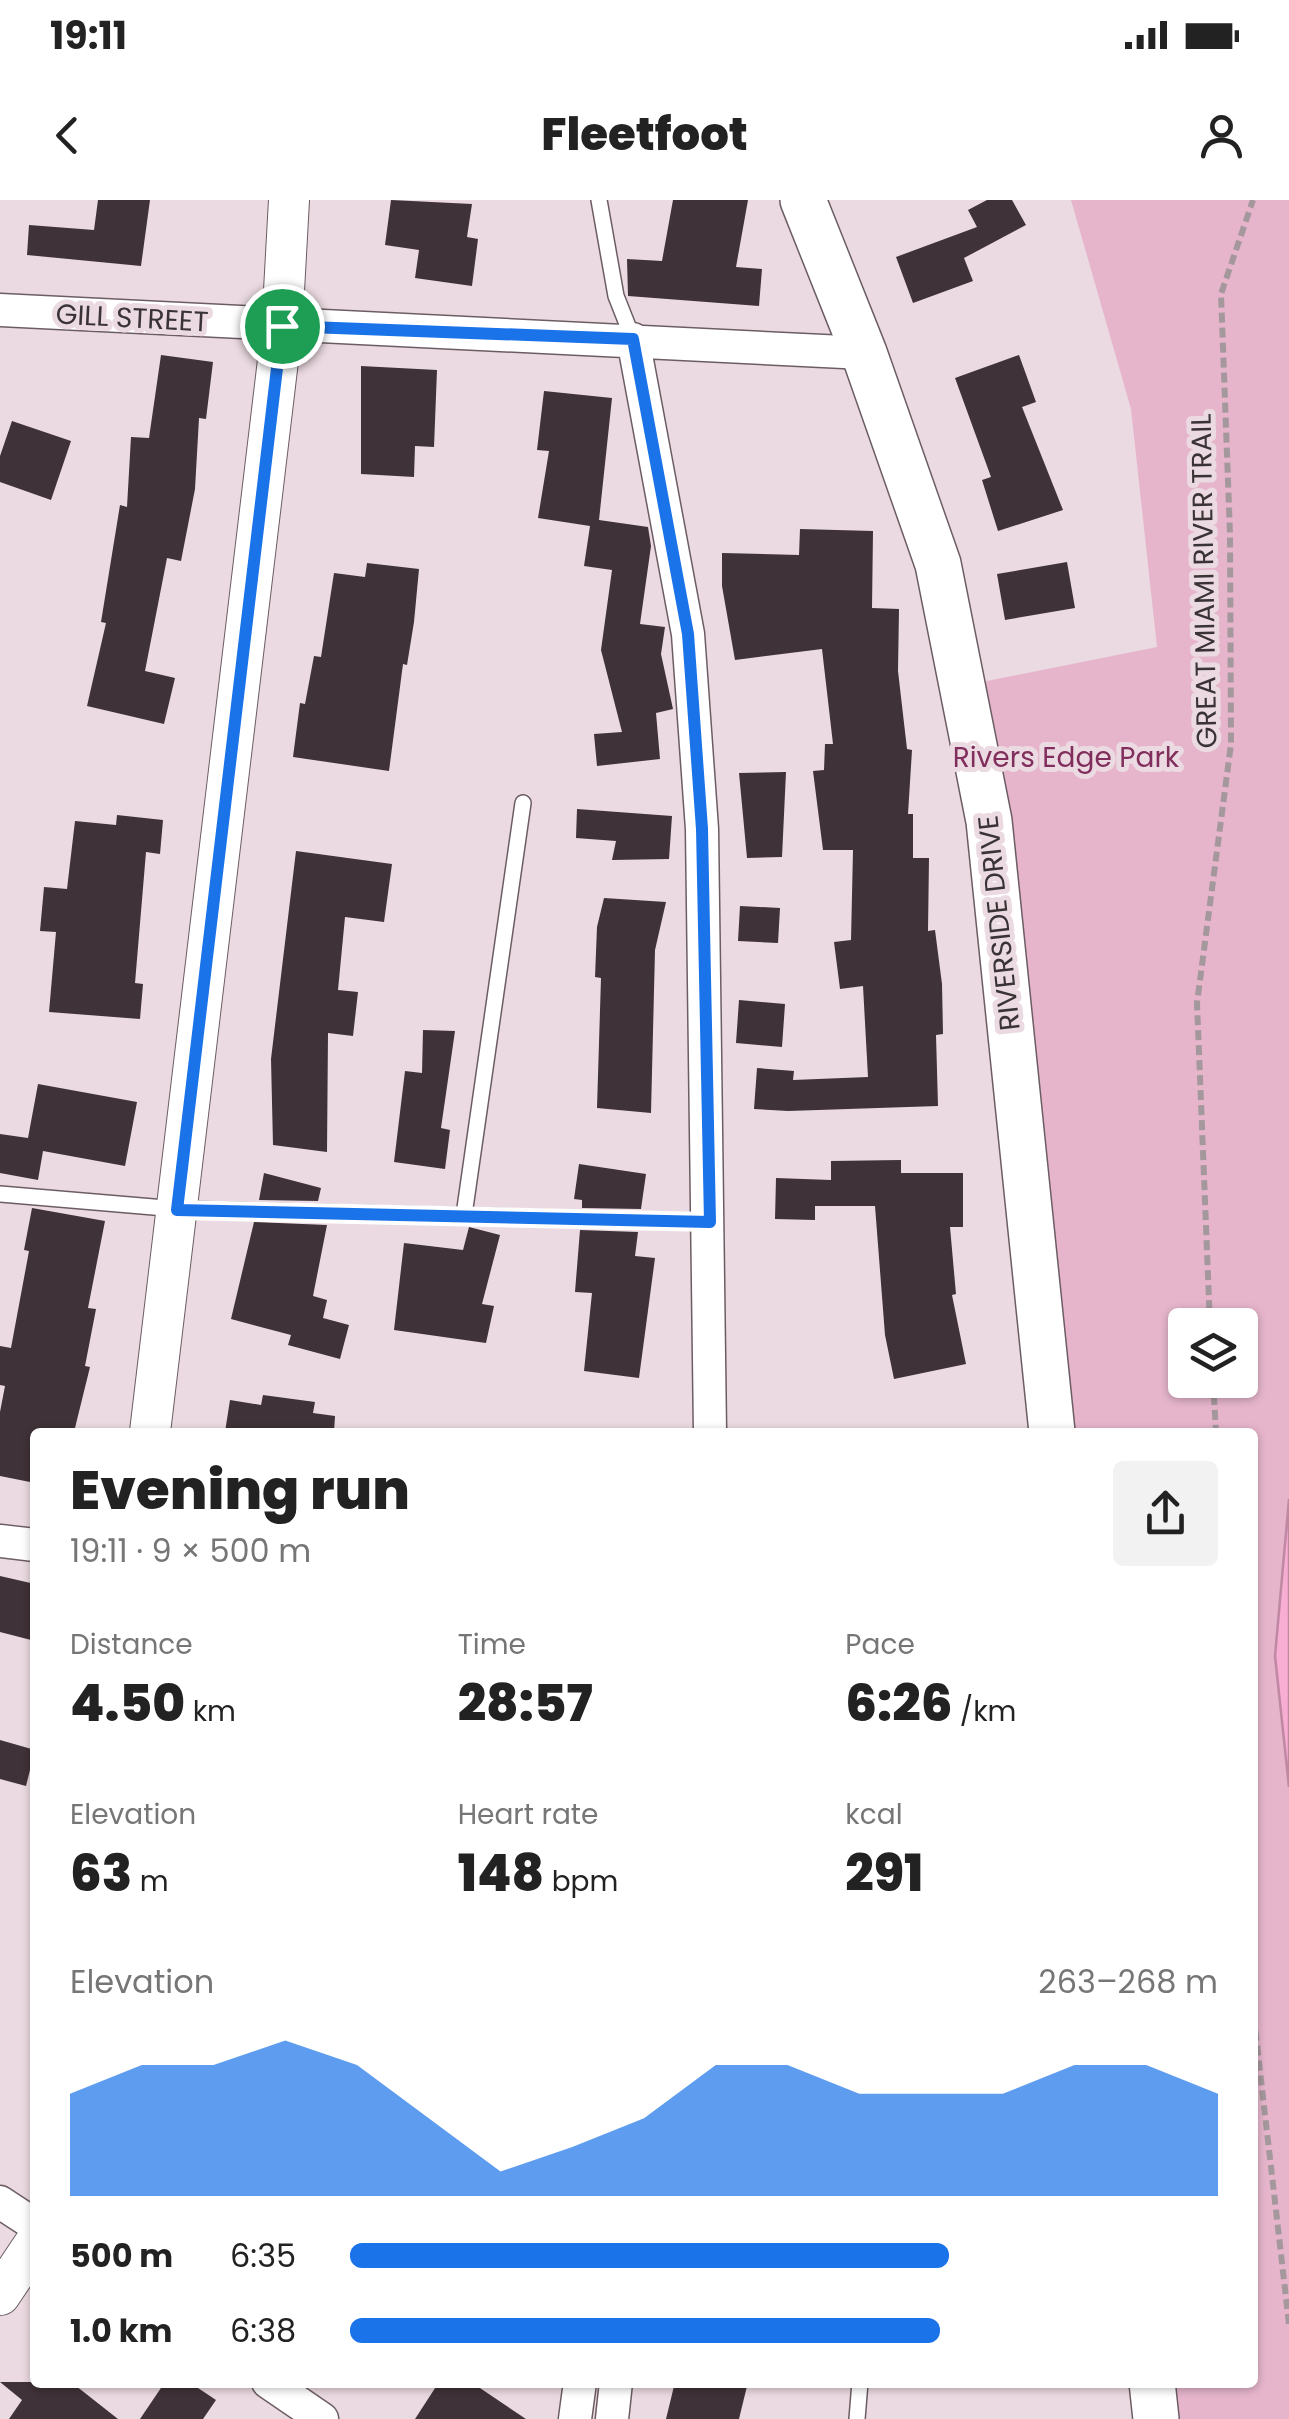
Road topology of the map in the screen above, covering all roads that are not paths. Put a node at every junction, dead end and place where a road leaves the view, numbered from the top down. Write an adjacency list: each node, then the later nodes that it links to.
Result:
1 (289, 200): 5 (street)
2 (599, 200): 6 (lane)
3 (803, 200): 7 (main road, RIVERSIDE DRIVE)
4 (0, 310): 5 (street, GILL STREET)
5 (282, 326): 6 (street, GILL STREET); 10 (street)
6 (633, 339): 7 (street, GILL STREET); 12 (street)
7 (864, 353): 15 (main road, RIVERSIDE DRIVE)
8 (523, 803): 11 (lane)
9 (0, 1194): 10 (lane)
10 (177, 1210): 11 (lane); 13 (street)
11 (464, 1216): 12 (lane)
12 (710, 1222): 14 (street)
13 (150, 1428)
14 (710, 1428)
15 (1052, 1428)
16 (0, 1541): 17 (street)
17 (30, 1545)
18 (0, 2202): 19 (street)
19 (30, 2222)
20 (30, 2250): 21 (street)
21 (0, 2295)
22 (277, 2388): 27 (street)
23 (579, 2388): 28 (street)
24 (615, 2388): 29 (street)
25 (860, 2388): 30 (lane)
26 (1153, 2388): 31 (main road)
27 (322, 2419)
28 (575, 2419)
29 (612, 2419)
30 (857, 2419)
31 (1156, 2419)

